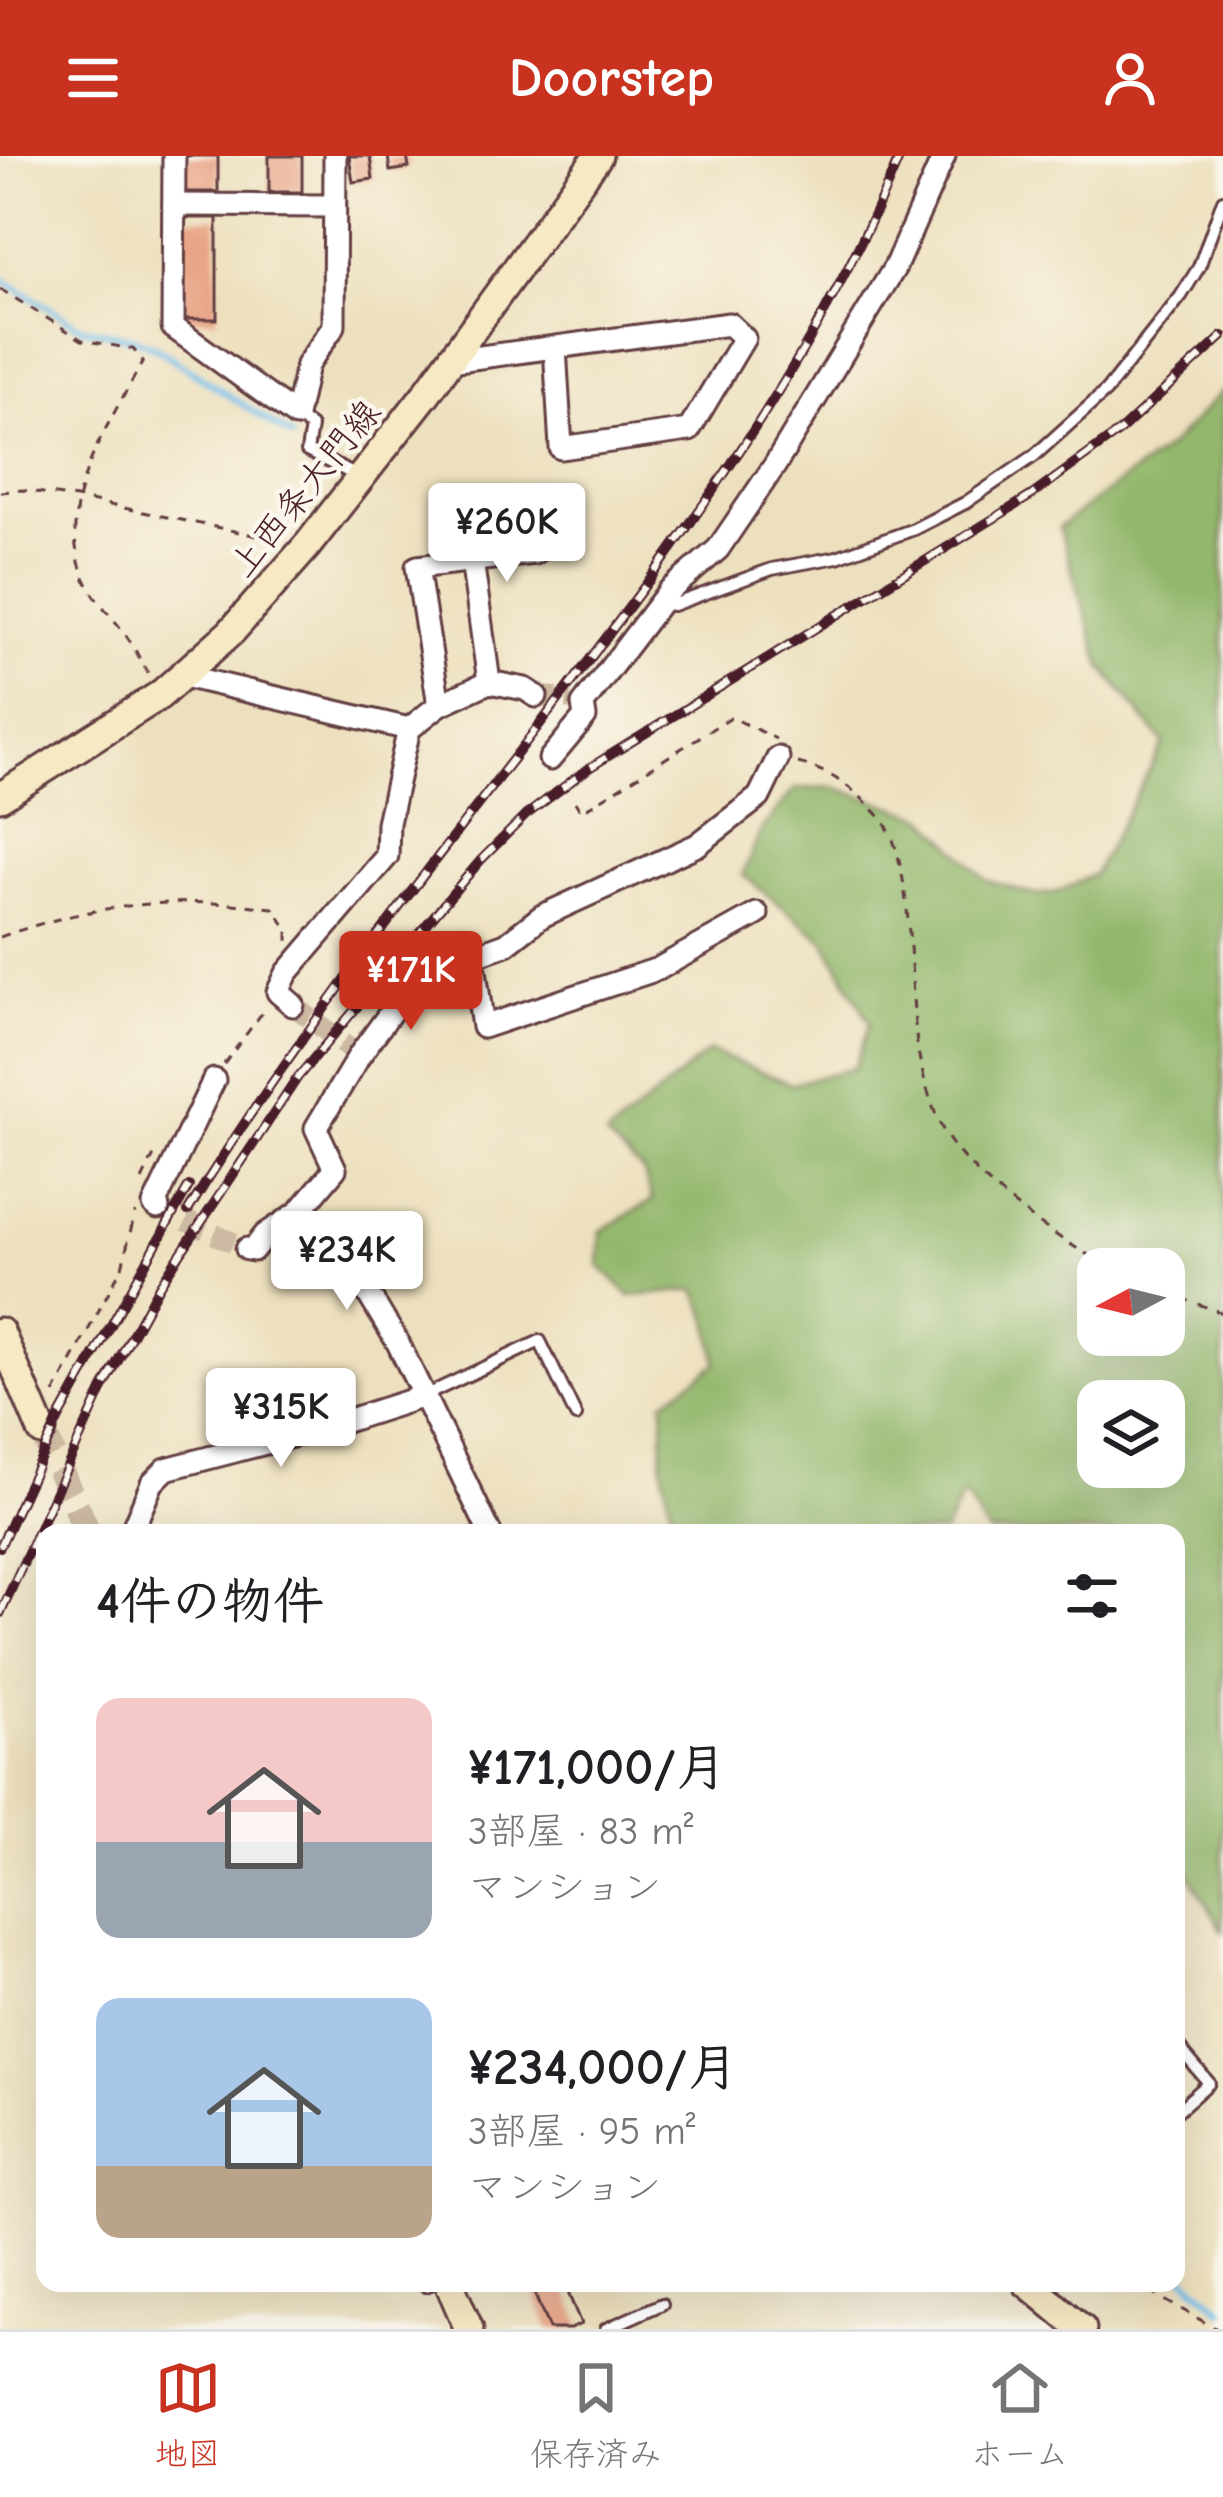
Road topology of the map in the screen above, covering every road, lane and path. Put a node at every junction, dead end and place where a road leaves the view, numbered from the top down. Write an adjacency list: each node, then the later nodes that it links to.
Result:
1 (174, 156): 6 (street)
2 (334, 156): 7 (street)
3 (598, 156): 10 (main road, 上西条大門線)
4 (944, 156): 18 (street)
5 (1223, 200): 18 (lane)
6 (174, 205): 7 (street); 11 (street)
7 (332, 206): 11 (street)
8 (0, 289): 14 (path)
9 (555, 347): 9 (street); 10 (street)
10 (450, 361): 12 (main road, 上西条大門線)
11 (296, 416): 12 (lane)
12 (361, 478): 15 (main road, 上西条大門線)
13 (0, 492): 14 (path)
14 (76, 498): 15 (path); 21 (path)
15 (307, 545): 19 (main road, 上西条大門線)
16 (535, 554): 17 (street)
17 (472, 560): 20 (street); 23 (street)
18 (659, 603): 26 (street)
19 (184, 676): 21 (main road, 上西条大門線); 24 (street)
20 (488, 682): 22 (street); 23 (street)
21 (160, 695): 27 (main road, 上西条大門線)
22 (536, 696)
23 (439, 705): 24 (street)
24 (409, 729): 32 (street)
25 (778, 758): 28 (path); 31 (street); 37 (path)
26 (550, 759)
27 (0, 797)
28 (575, 802)
29 (757, 914): 31 (street)
30 (0, 937): 32 (path)
31 (417, 976): 36 (street)
32 (286, 990): 33 (path)
33 (214, 1080): 35 (street)
34 (162, 1139): 35 (path)
35 (144, 1204): 44 (path)
36 (299, 1212): 38 (street); 42 (street)
37 (1077, 1248)
38 (247, 1249)
39 (1185, 1299): 40 (path)
40 (1223, 1313)
41 (0, 1332): 44 (main road)
42 (424, 1396): 43 (lane); 45 (street); 46 (street)
43 (576, 1416)
44 (38, 1421)
45 (135, 1524)
46 (486, 1524)
47 (1185, 2055): 48 (lane)
48 (1185, 2105)
49 (442, 2292): 53 (main road)
50 (1038, 2292): 55 (main road)
51 (1150, 2292): 56 (path)
52 (662, 2304): 54 (lane)
53 (469, 2329)
54 (606, 2329)
55 (1082, 2329)
56 (1217, 2329)

